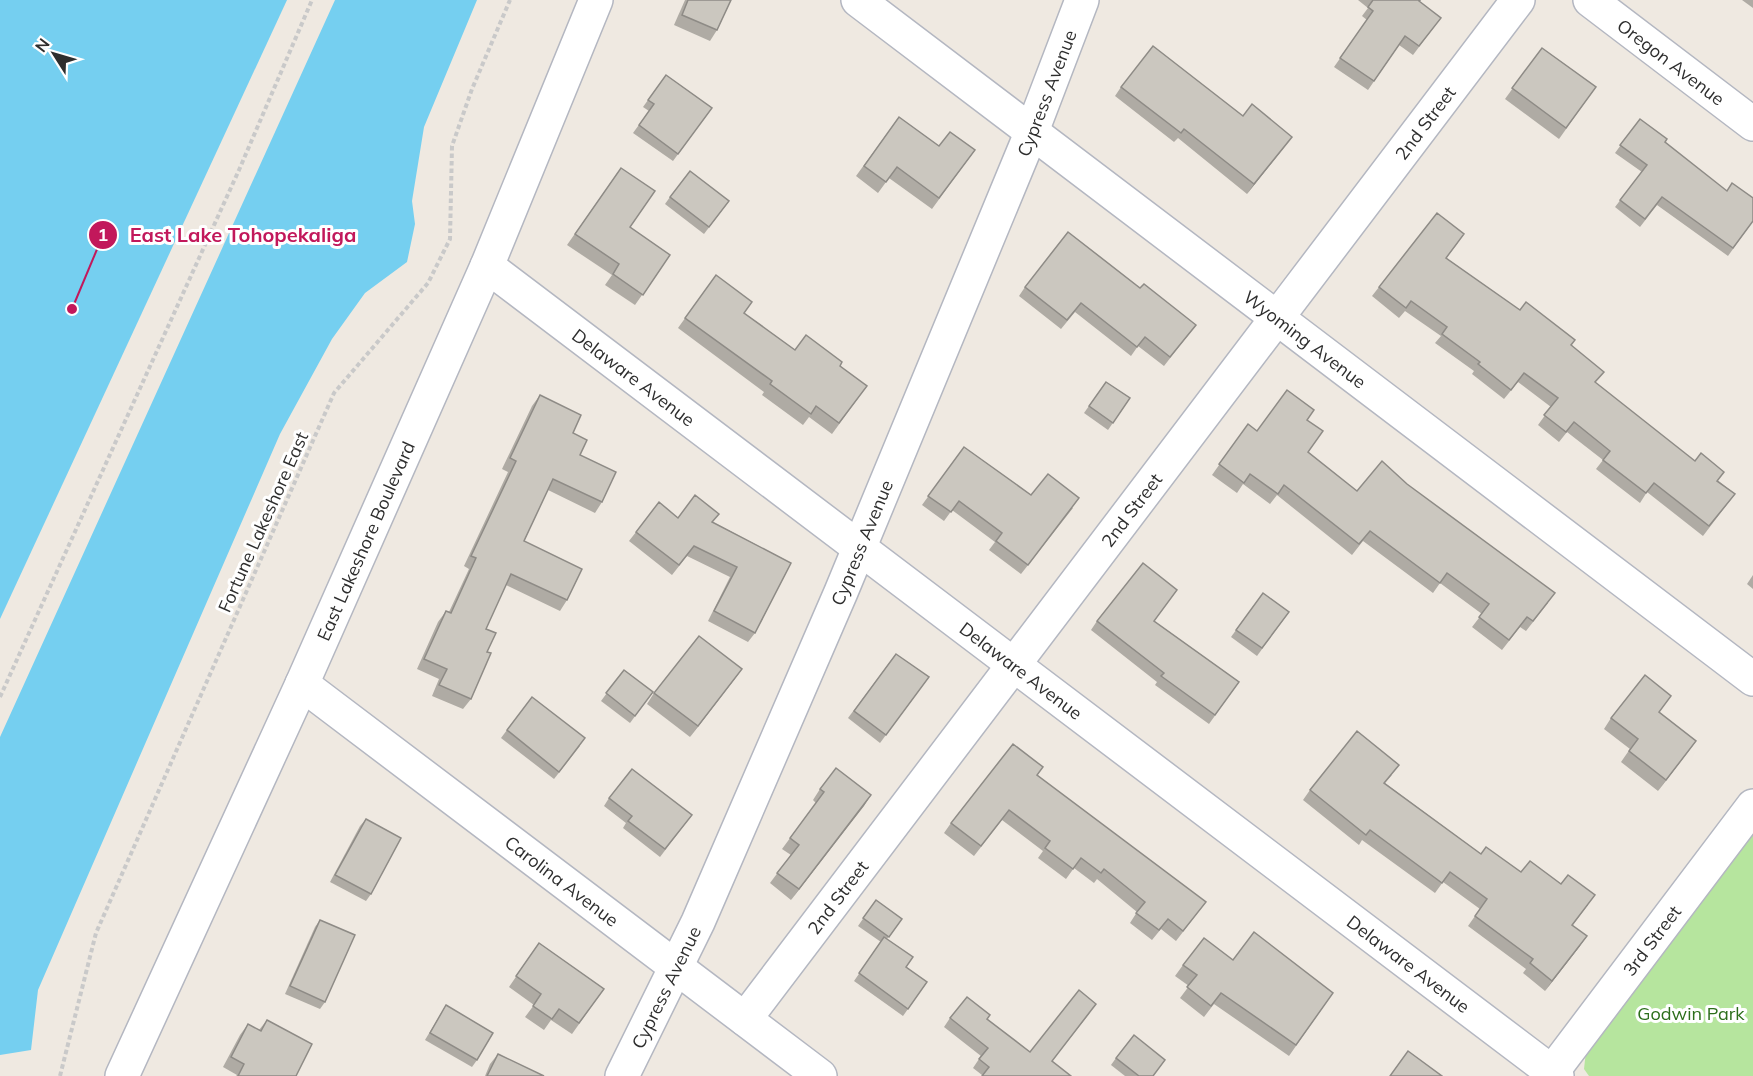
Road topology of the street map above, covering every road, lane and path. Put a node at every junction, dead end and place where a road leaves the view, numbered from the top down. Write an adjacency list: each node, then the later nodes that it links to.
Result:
1 (312, 0): 16 (path)
2 (510, 0): 21 (path, Fortune Lakeshore East)
3 (596, 0): 10 (street, East Lakeshore Boulevard)
4 (858, 0): 9 (street, Wyoming Avenue)
5 (1082, 0): 9 (street, Cypress Avenue)
6 (1518, 0): 11 (street, 2nd Street)
7 (1590, 0): 8 (street, Oregon Avenue)
8 (1753, 124)
9 (1032, 131): 11 (street, Wyoming Avenue); 12 (street, Cypress Avenue)
10 (487, 266): 12 (street, Delaware Avenue); 15 (street, East Lakeshore Boulevard)
11 (1278, 317): 13 (street, 2nd Street); 14 (street, Wyoming Avenue)
12 (858, 549): 13 (street, Delaware Avenue); 18 (street, Cypress Avenue)
13 (1013, 666): 19 (street, 2nd Street); 20 (street, Delaware Avenue)
14 (1753, 679)
15 (302, 684): 18 (street, Carolina Avenue); 22 (street, East Lakeshore Boulevard)
16 (0, 697)
17 (1753, 806): 20 (street, 3rd Street)
18 (675, 966): 19 (street, Carolina Avenue); 23 (street, Cypress Avenue)
19 (744, 1019): 24 (street, Carolina Avenue)
20 (1553, 1075)
21 (60, 1076)
22 (122, 1076)
23 (622, 1076)
24 (820, 1076)

